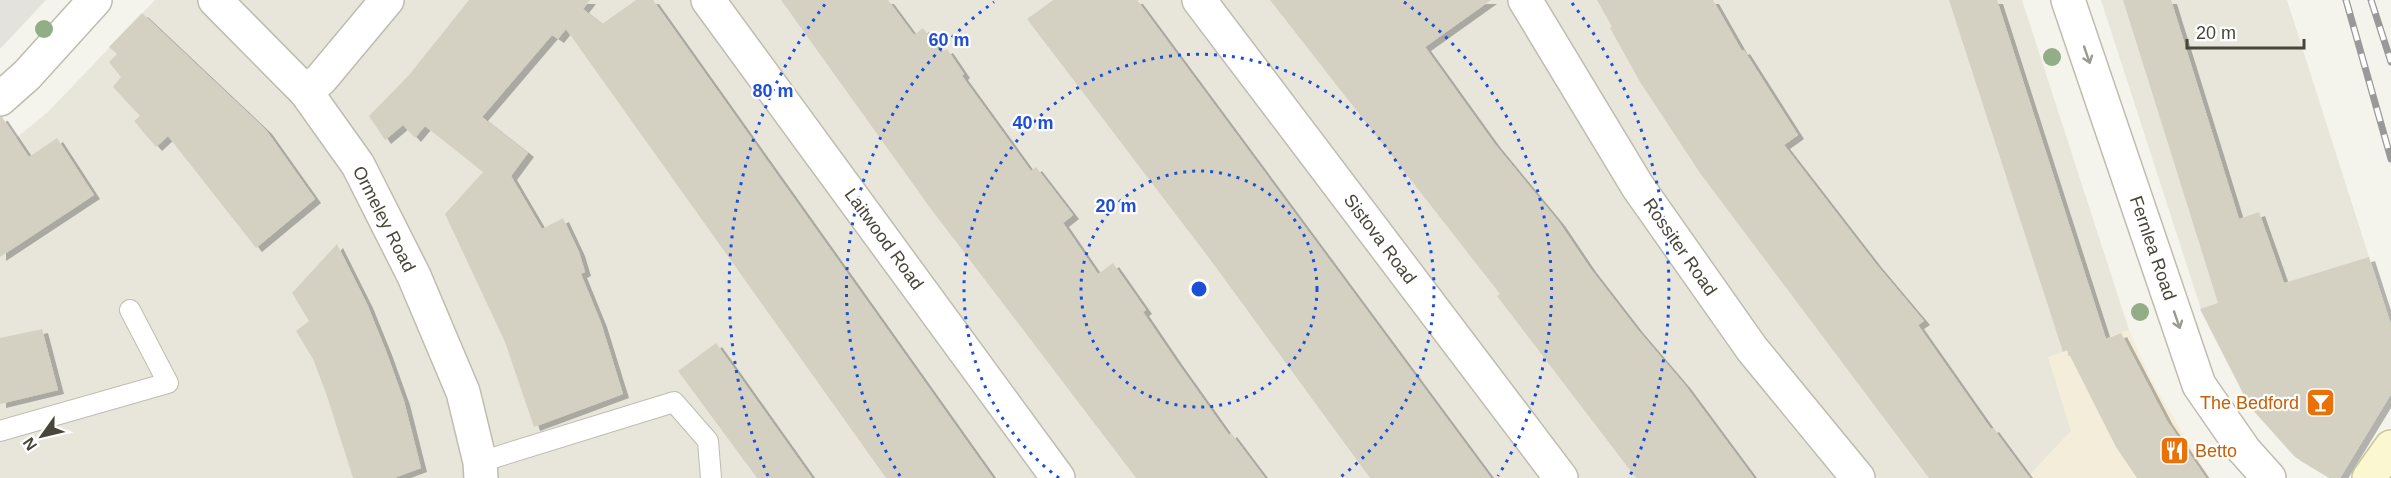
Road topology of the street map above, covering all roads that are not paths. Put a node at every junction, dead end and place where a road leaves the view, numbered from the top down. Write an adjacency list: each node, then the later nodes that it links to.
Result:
1 (95, 0): 9 (street)
2 (214, 0): 8 (street, Ormeley Road)
3 (387, 0): 8 (street)
4 (708, 0): 15 (street, Laitwood Road)
5 (1199, 0): 16 (street, Sistova Road)
6 (1525, 0): 17 (street, Rossiter Road)
7 (2068, 0): 18 (street, Fernlea Road, one-way to 18)
8 (306, 92): 13 (street, Ormeley Road)
9 (0, 99)
10 (130, 310): 11 (lane)
11 (0, 430)
12 (2391, 447): 19 (main road)
13 (481, 470): 14 (lane)
14 (711, 478)
15 (1058, 478)
16 (1561, 478)
17 (1858, 478)
18 (2269, 478)
19 (2370, 478)

